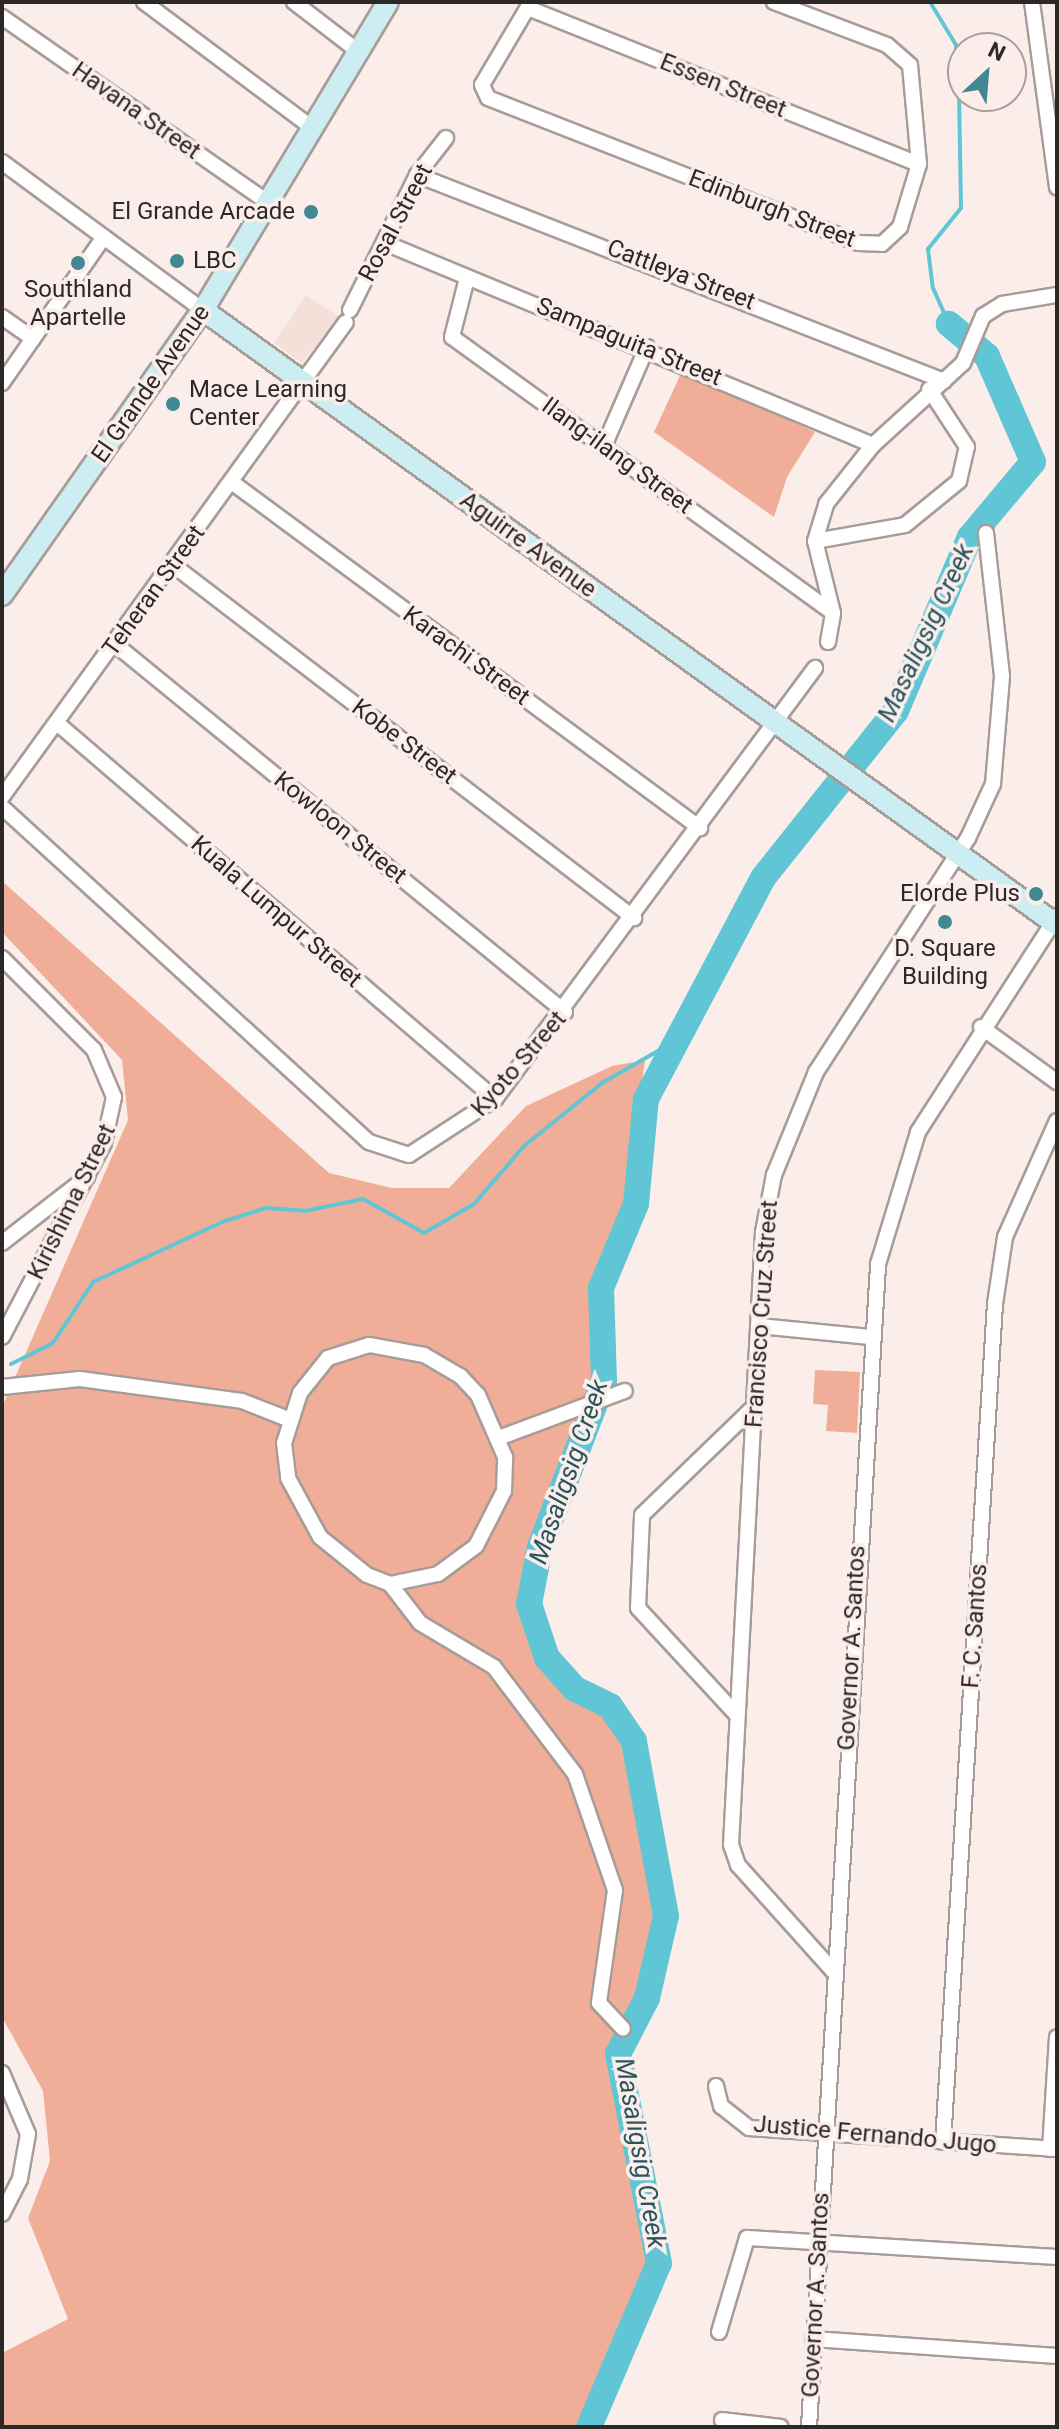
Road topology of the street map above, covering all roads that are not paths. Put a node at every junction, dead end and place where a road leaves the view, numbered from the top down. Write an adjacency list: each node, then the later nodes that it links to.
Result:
1 (144, 2): 12 (street)
2 (294, 2): 9 (street)
3 (388, 2): 9 (street, El Grande Avenue)
4 (774, 2): 7 (street, Edinburgh Street)
5 (1032, 2): 11 (street)
6 (530, 5): 15 (street, Essen Street); 15 (street, Edinburgh Street)
7 (807, 8): 15 (street, Edinburgh Street)
8 (2, 17): 19 (street, Havana Street)
9 (359, 52): 12 (street, El Grande Avenue)
10 (1057, 61): 11 (street)
11 (1040, 64): 16 (street)
12 (314, 129): 19 (street, El Grande Avenue)
13 (446, 138): 17 (street, Rosal Street)
14 (2, 162): 20 (street, Aguirre Avenue)
15 (919, 164)
16 (1056, 166): 18 (street)
17 (417, 175): 21 (street, Rosal Street); 28 (street, Cattleya Street)
18 (1057, 187)
19 (270, 204): 24 (street, El Grande Avenue)
20 (104, 237): 24 (street, Aguirre Avenue); 26 (street)
21 (385, 243): 22 (street, Sampaguita Street); 30 (street, Rosal Street)
22 (467, 278): 27 (street, Sampaguita Street); 33 (street, Ilang-ilang Street)
23 (1057, 295): 28 (street)
24 (203, 310): 30 (street, Aguirre Avenue); 38 (street, El Grande Avenue)
25 (2, 317): 26 (street)
26 (33, 339): 29 (street)
27 (647, 347): 32 (street, Sampaguita Street); 33 (street)
28 (944, 381): 31 (street)
29 (2, 383)
30 (303, 383): 34 (street, Teheran Street); 44 (street, Aguirre Avenue)
31 (929, 389): 32 (street); 36 (street)
32 (873, 445): 36 (street)
33 (604, 446): 39 (street, Ilang-ilang Street)
34 (233, 483): 37 (street, Teheran Street); 47 (street, Karachi Street)
35 (986, 533): 48 (street, Francisco Cruz Street)
36 (815, 541): 39 (street)
37 (173, 565): 41 (street, Teheran Street); 49 (street, Kobe Street)
38 (2, 595)
39 (833, 613): 40 (street)
40 (828, 642)
41 (116, 645): 43 (street, Teheran Street); 52 (street, Kowloon Street)
42 (815, 668): 44 (street, Kyoto Street)
43 (57, 723): 45 (street, Teheran Street); 55 (street, Kuala Lumpur Street)
44 (777, 723): 47 (street, Kyoto Street); 48 (street, Aguirre Avenue)
45 (2, 797)
46 (2, 807): 55 (street, Kyoto Street)
47 (700, 828): 49 (street, Kyoto Street)
48 (958, 854): 50 (street, Aguirre Avenue); 59 (street, Francisco Cruz Street)
49 (634, 918): 52 (street, Kyoto Street)
50 (1056, 921): 53 (street, Governor A. Santos)
51 (4, 963): 57 (street, Kirishima Street)
52 (565, 1012): 55 (street, Kyoto Street)
53 (981, 1027): 54 (street); 61 (street, Governor A. Santos)
54 (1057, 1082)
55 (495, 1099)
56 (1057, 1121): 75 (street, F. C. Santos)
57 (89, 1175): 58 (street); 60 (street, Kirishima Street)
58 (2, 1243)
59 (759, 1326): 61 (street); 64 (street, Francisco Cruz Street)
60 (2, 1337)
61 (870, 1337): 69 (street, Governor A. Santos)
62 (2, 1387): 65 (street)
63 (618, 1393): 66 (street)
64 (754, 1407): 68 (street, Francisco Cruz Street); 68 (street)
65 (288, 1419): 66 (street); 67 (street)
66 (501, 1437): 67 (street)
67 (390, 1584): 70 (street)
68 (735, 1713): 69 (street, Francisco Cruz Street)
69 (834, 1972): 74 (street, Governor A. Santos)
70 (623, 2029)
71 (1057, 2037): 76 (street)
72 (2, 2073): 77 (street)
73 (716, 2086): 74 (street, Justice Fernando Jugo)
74 (825, 2134): 75 (street, Justice Fernando Jugo); 78 (street, Governor A. Santos)
75 (943, 2142): 76 (street, Justice Fernando Jugo)
76 (1053, 2149)
77 (2, 2214)
78 (819, 2243): 79 (street); 80 (street); 81 (street, Governor A. Santos)
79 (1057, 2257)
80 (719, 2332)
81 (813, 2339): 82 (street); 85 (street, Governor A. Santos)
82 (1057, 2356)
83 (722, 2420): 84 (street)
84 (781, 2427)
85 (809, 2427)

